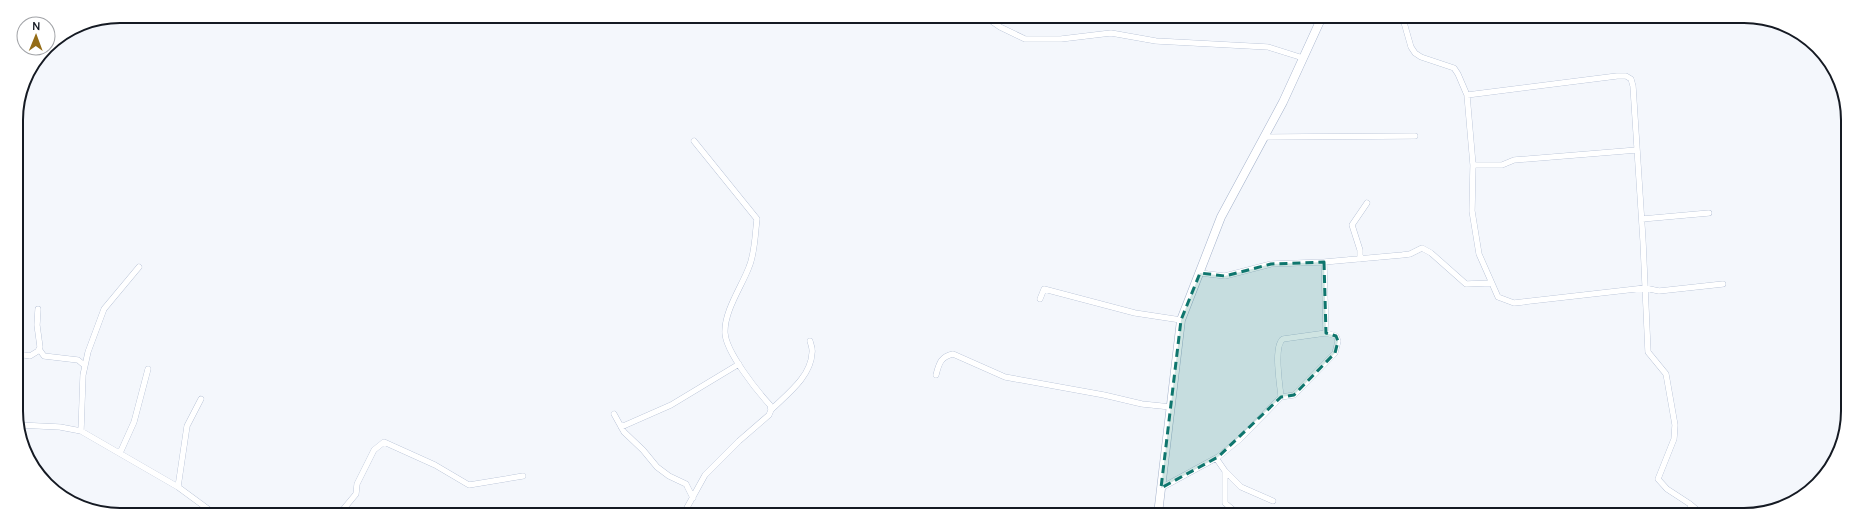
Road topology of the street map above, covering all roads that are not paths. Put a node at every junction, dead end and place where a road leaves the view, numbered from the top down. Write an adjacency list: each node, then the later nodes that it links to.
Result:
1 (994, 23): 4 (street)
2 (1319, 23): 4 (street)
3 (1404, 23): 5 (street)
4 (1304, 58): 7 (street)
5 (1466, 95): 9 (street); 10 (street)
6 (1415, 136): 7 (street)
7 (1265, 137): 17 (street)
8 (694, 141): 28 (street)
9 (1637, 150): 10 (street); 13 (street)
10 (1472, 165): 18 (street)
11 (1367, 203): 14 (street)
12 (1709, 213): 13 (street)
13 (1642, 219): 20 (street)
14 (1360, 259): 15 (street); 18 (street)
15 (1324, 262): 17 (street); 24 (street)
16 (139, 267): 29 (street)
17 (1200, 273): 23 (street)
18 (1491, 283): 20 (street)
19 (1723, 284): 20 (street)
20 (1646, 288): 48 (street)
21 (1040, 300): 23 (street)
22 (38, 309): 26 (street)
23 (1181, 320): 34 (street)
24 (1326, 333): 32 (street); 32 (street)
25 (810, 341): 35 (street)
26 (39, 348): 27 (street); 29 (street)
27 (23, 355)
28 (739, 364): 35 (street); 38 (street)
29 (84, 365): 39 (street)
30 (148, 368): 40 (street)
31 (936, 375): 34 (street)
32 (1281, 397): 41 (street)
33 (201, 399): 44 (street)
34 (1171, 407): 45 (street)
35 (771, 410): 46 (street)
36 (614, 414): 38 (street)
37 (24, 425): 39 (street)
38 (621, 427): 46 (street)
39 (81, 431): 40 (street)
40 (120, 453): 44 (street)
41 (1216, 458): 42 (street); 45 (street)
42 (1225, 471): 47 (street); 53 (street)
43 (522, 476): 50 (street)
44 (178, 487): 49 (street)
45 (1161, 488): 52 (street)
46 (693, 498): 51 (street)
47 (1273, 501)
48 (1690, 504): 54 (street); 55 (street)
49 (207, 508)
50 (344, 508)
51 (687, 508)
52 (1159, 508)
53 (1231, 508)
54 (1690, 508)
55 (1695, 508)

